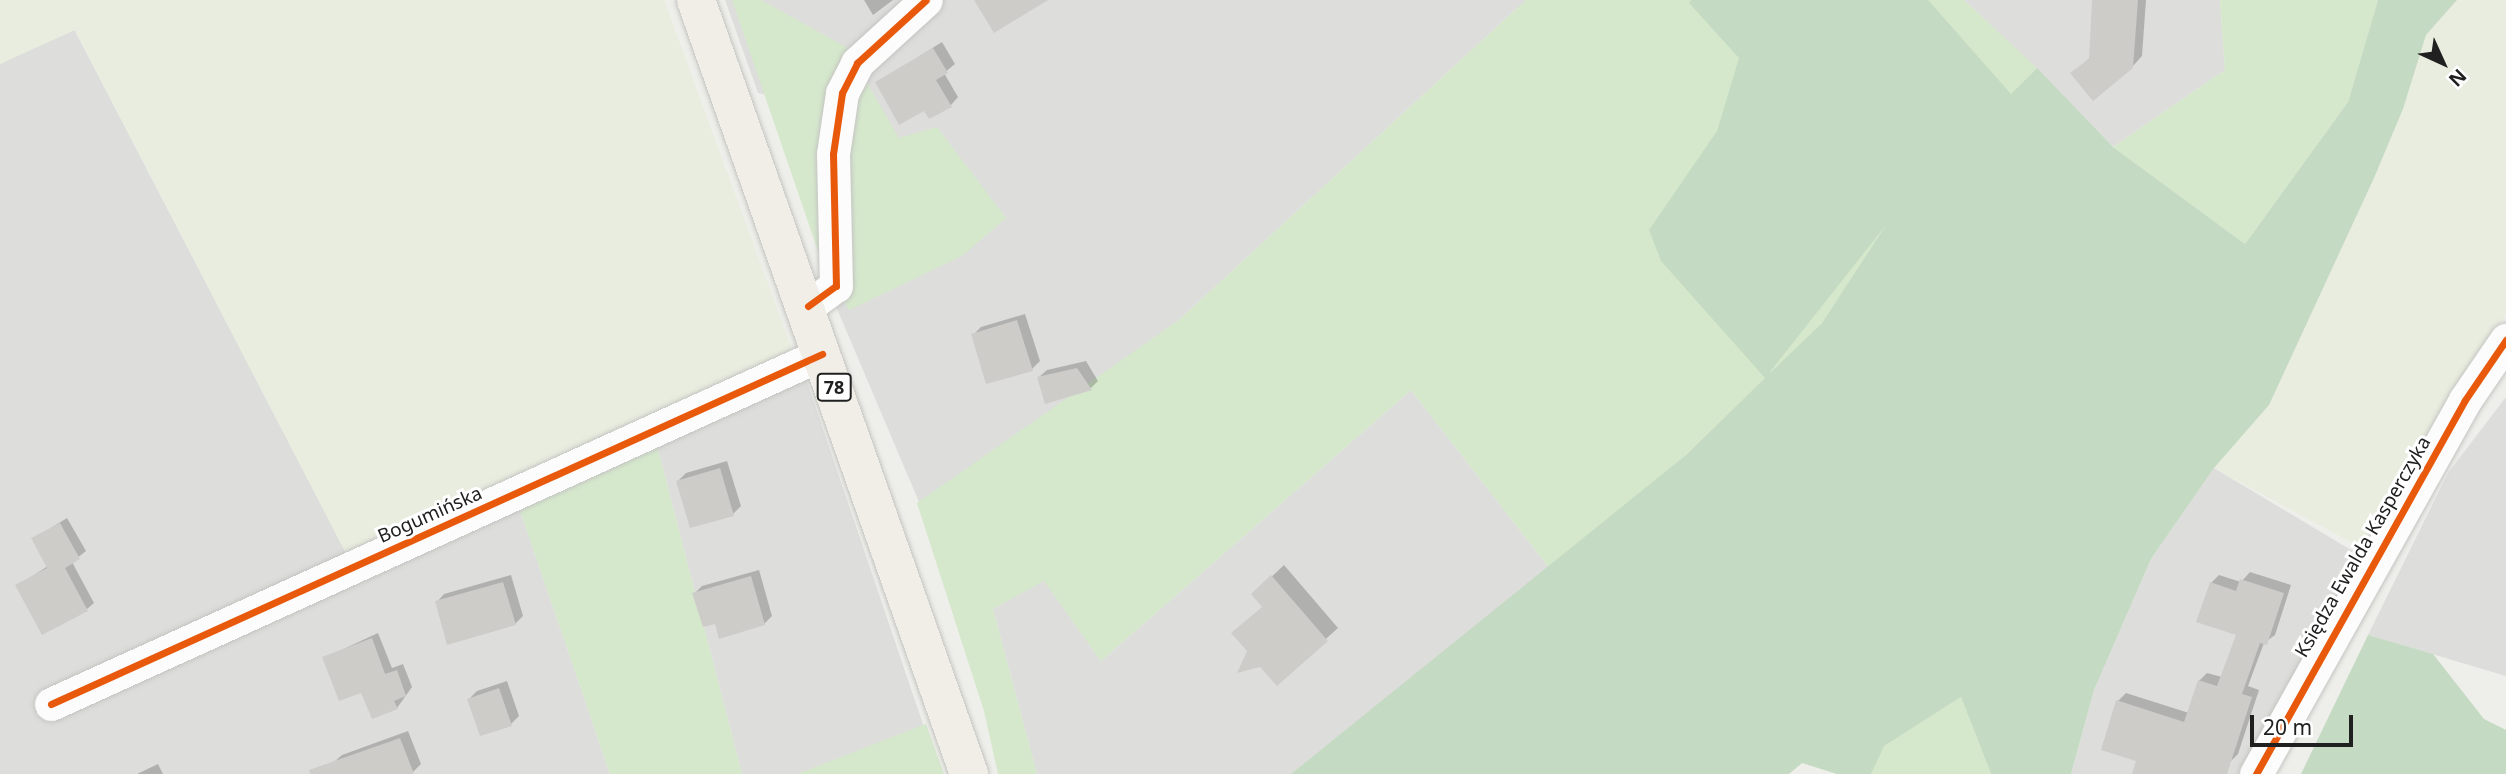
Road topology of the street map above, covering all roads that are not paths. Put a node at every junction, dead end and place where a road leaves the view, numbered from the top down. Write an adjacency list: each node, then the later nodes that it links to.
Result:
1 (696, 0): 3 (main road, 78)
2 (926, 0): 3 (street)
3 (808, 306): 5 (main road, 78)
4 (2506, 340): 8 (street, Księdza Ewalda Kasperczyka)
5 (822, 354): 6 (street, Bogumińska); 7 (main road, 78)
6 (51, 704)
7 (969, 774)
8 (2256, 774)

